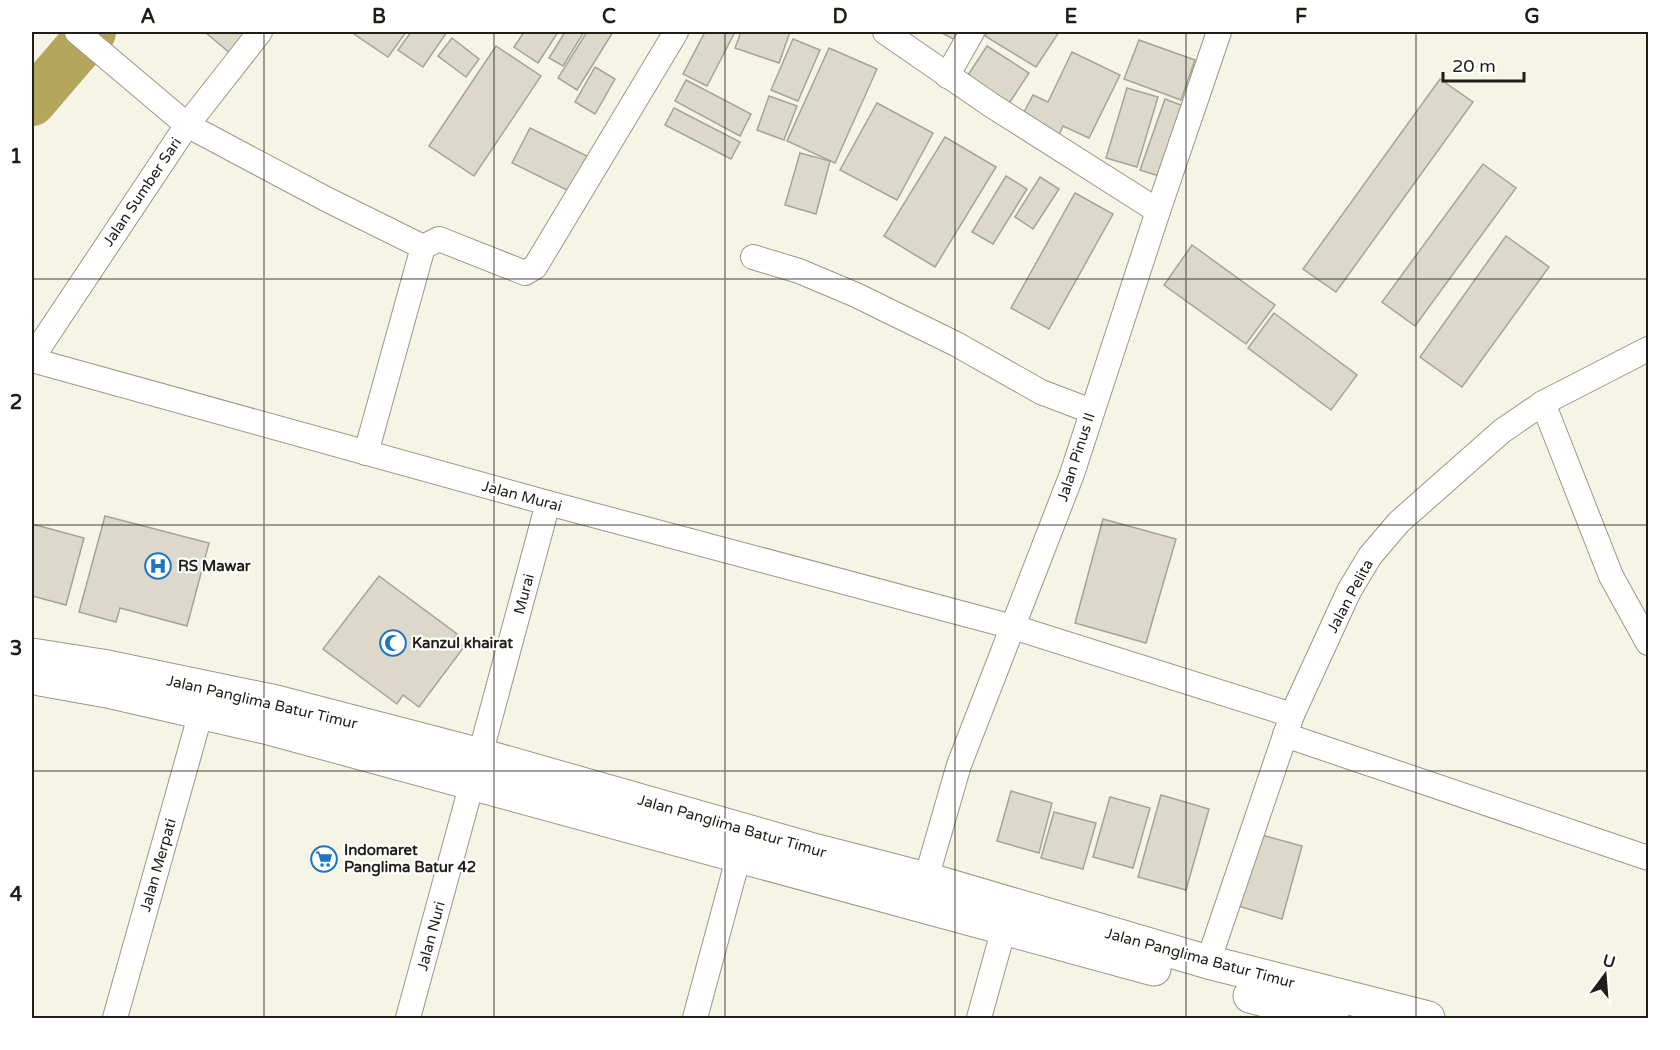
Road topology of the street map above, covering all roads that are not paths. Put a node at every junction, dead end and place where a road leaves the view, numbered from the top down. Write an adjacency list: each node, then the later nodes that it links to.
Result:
1 (76, 32): 8 (street)
2 (260, 32): 8 (street, Jalan Sumber Sari)
3 (676, 32): 10 (street)
4 (885, 32): 7 (street)
5 (972, 32): 7 (street)
6 (1219, 32): 9 (street, Jalan Pinus II)
7 (947, 76): 9 (street)
8 (187, 125): 10 (street); 13 (street, Jalan Sumber Sari)
9 (1158, 211): 15 (street, Jalan Pinus II)
10 (423, 247): 16 (street)
11 (753, 257): 15 (street)
12 (1648, 349): 14 (street, Jalan Pelita)
13 (32, 359): 16 (street, Jalan Murai)
14 (1543, 403): 19 (street); 23 (street, Jalan Pelita)
15 (1092, 411): 18 (street, Jalan Pinus II)
16 (366, 453): 17 (street, Jalan Murai)
17 (548, 503): 18 (street, Jalan Murai); 24 (street, Murai)
18 (1013, 627): 23 (street, Jalan Murai); 28 (street, Jalan Pinus II)
19 (1648, 644)
20 (32, 655): 24 (main road, Jalan Panglima Batur Timur)
21 (32, 677): 22 (main road, Jalan Panglima Batur Timur)
22 (201, 712): 24 (main road, Jalan Panglima Batur Timur); 32 (street, Jalan Merpati)
23 (1288, 725): 27 (street, Jalan Murai); 30 (street, Jalan Pelita)
24 (476, 769): 25 (main road, Jalan Panglima Batur Timur); 33 (street, Jalan Nuri)
25 (657, 819): 26 (main road, Jalan Panglima Batur Timur); 28 (main road, Jalan Panglima Batur Timur)
26 (739, 855): 29 (main road, Jalan Panglima Batur Timur); 34 (street)
27 (1648, 858)
28 (926, 879): 30 (main road, Jalan Panglima Batur Timur)
29 (1004, 928): 31 (main road, Jalan Panglima Batur Timur); 35 (street)
30 (1208, 962): 37 (main road, Jalan Panglima Batur Timur)
31 (1282, 1012): 36 (main road, Jalan Panglima Batur Timur)
32 (115, 1018)
33 (408, 1018)
34 (695, 1018)
35 (979, 1018)
36 (1332, 1018)
37 (1428, 1018)

